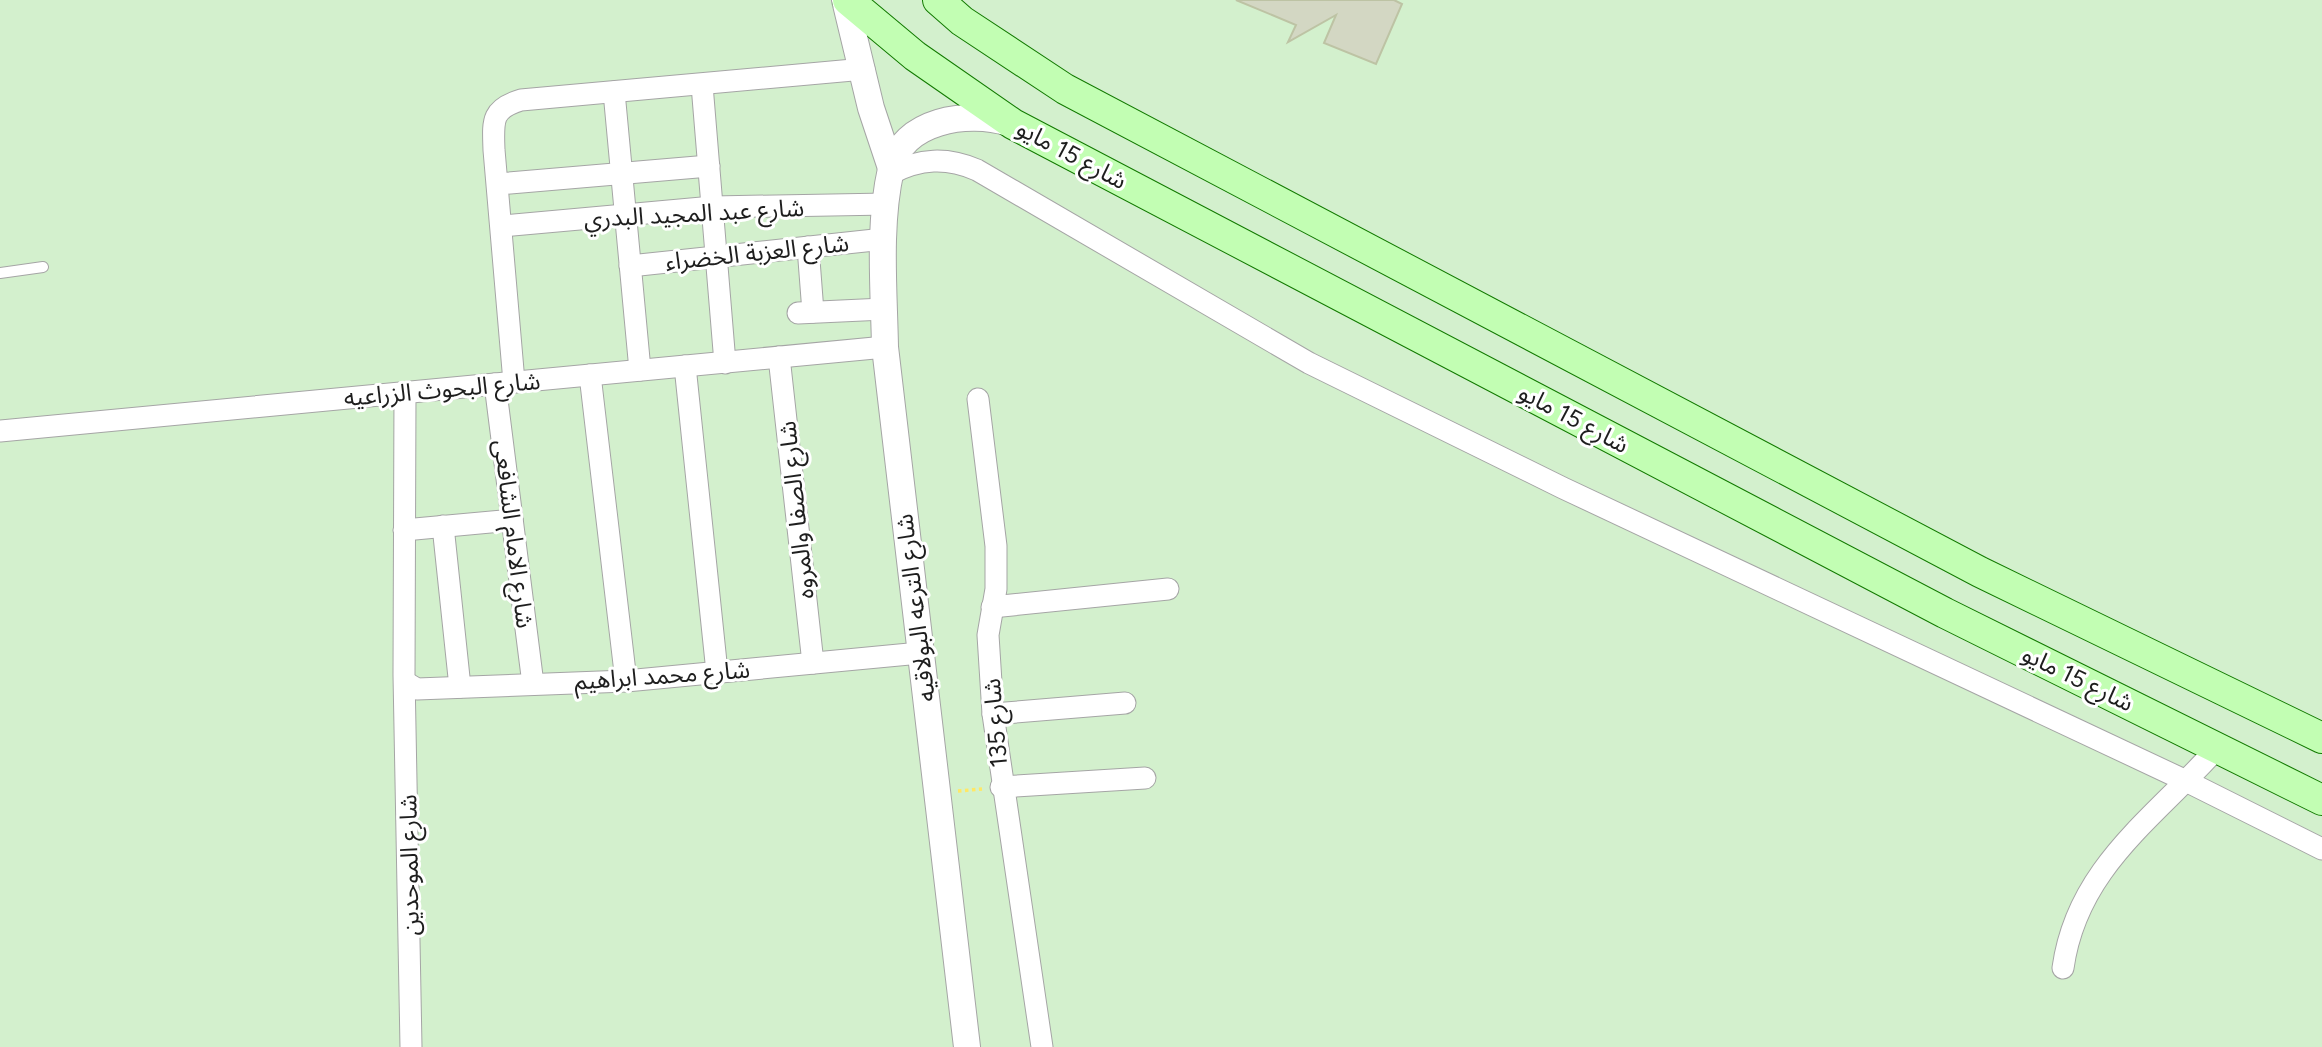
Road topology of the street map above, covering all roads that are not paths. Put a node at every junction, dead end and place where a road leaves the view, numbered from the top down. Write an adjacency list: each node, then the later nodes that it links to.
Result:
1 (846, 0): 3 (street, شارع الترعه البولاقيه); 6 (main road, شارع 15 مايو)
2 (938, 0): 46 (main road)
3 (864, 69): 4 (street); 8 (street, شارع الترعه البولاقيه)
4 (702, 85): 5 (street); 7 (street)
5 (614, 92): 9 (street); 10 (street, شارع الامام الشافعى)
6 (1013, 124): 8 (street, شارع الترعه البولاقيه); 47 (main road, شارع 15 مايو)
7 (709, 166): 9 (street); 12 (street)
8 (891, 171): 11 (street, شارع الترعه البولاقيه); 49 (street)
9 (622, 173): 10 (street); 13 (street)
10 (498, 184): 14 (street, شارع الامام الشافعى)
11 (887, 204): 12 (street, شارع عبد المجيد البدري); 15 (street, شارع الترعه البولاقيه)
12 (713, 207): 13 (street, شارع عبد المجيد البدري); 17 (street)
13 (626, 215): 14 (street, شارع عبد المجيد البدري); 18 (street)
14 (502, 226): 28 (street, شارع الامام الشافعى)
15 (884, 239): 16 (street, شارع العزبة الخضراء); 21 (street, شارع الترعه البولاقيه)
16 (808, 247): 17 (street, شارع العزبة الخضراء); 21 (street)
17 (717, 257): 18 (street, شارع العزبة الخضراء); 24 (street)
18 (630, 266): 26 (street)
19 (43, 267): 20 (lane)
20 (0, 273)
21 (884, 309): 22 (street, شارع الترعه البولاقيه)
22 (884, 347): 23 (street, شارع البحوث الزراعيه); 37 (street, شارع الترعه البولاقيه)
23 (779, 357): 24 (street, شارع البحوث الزراعيه); 38 (street, شارع الصفا والمروه)
24 (725, 363): 25 (street, شارع البحوث الزراعيه)
25 (685, 366): 26 (street, شارع البحوث الزراعيه); 39 (street)
26 (640, 370): 27 (street, شارع البحوث الزراعيه)
27 (590, 375): 28 (street, شارع البحوث الزراعيه); 40 (street)
28 (505, 383): 29 (street, شارع البحوث الزراعيه); 32 (street, شارع الامام الشافعى)
29 (405, 393): 31 (street, شارع البحوث الزراعيه); 34 (street, شارع الموحدين)
30 (978, 399): 36 (street, شارع 135)
31 (0, 431)
32 (512, 520): 33 (street); 42 (street, شارع الامام الشافعى)
33 (443, 526): 34 (street); 43 (street)
34 (404, 530): 41 (street, شارع الموحدين)
35 (1168, 589): 36 (street)
36 (992, 607): 45 (street, شارع 135)
37 (920, 653): 38 (street, شارع محمد ابراهيم); 55 (street, شارع الترعه البولاقيه)
38 (813, 663): 39 (street, شارع محمد ابراهيم)
39 (717, 672): 40 (street, شارع محمد ابراهيم)
40 (626, 681): 42 (street, شارع محمد ابراهيم)
41 (407, 683): 43 (street, شارع محمد ابراهيم); 54 (street, شارع الموحدين)
42 (533, 684): 43 (street, شارع محمد ابراهيم)
43 (460, 687)
44 (1125, 703): 45 (street)
45 (993, 713): 50 (street, شارع 135)
46 (2322, 738)
47 (2218, 747): 49 (street); 51 (main road, شارع 15 مايو)
48 (1145, 778): 50 (street)
49 (2184, 780): 52 (street); 53 (street)
50 (1001, 787): 56 (street, شارع 135)
51 (2322, 800)
52 (2322, 849)
53 (2063, 968)
54 (411, 1047)
55 (967, 1047)
56 (1042, 1047)

